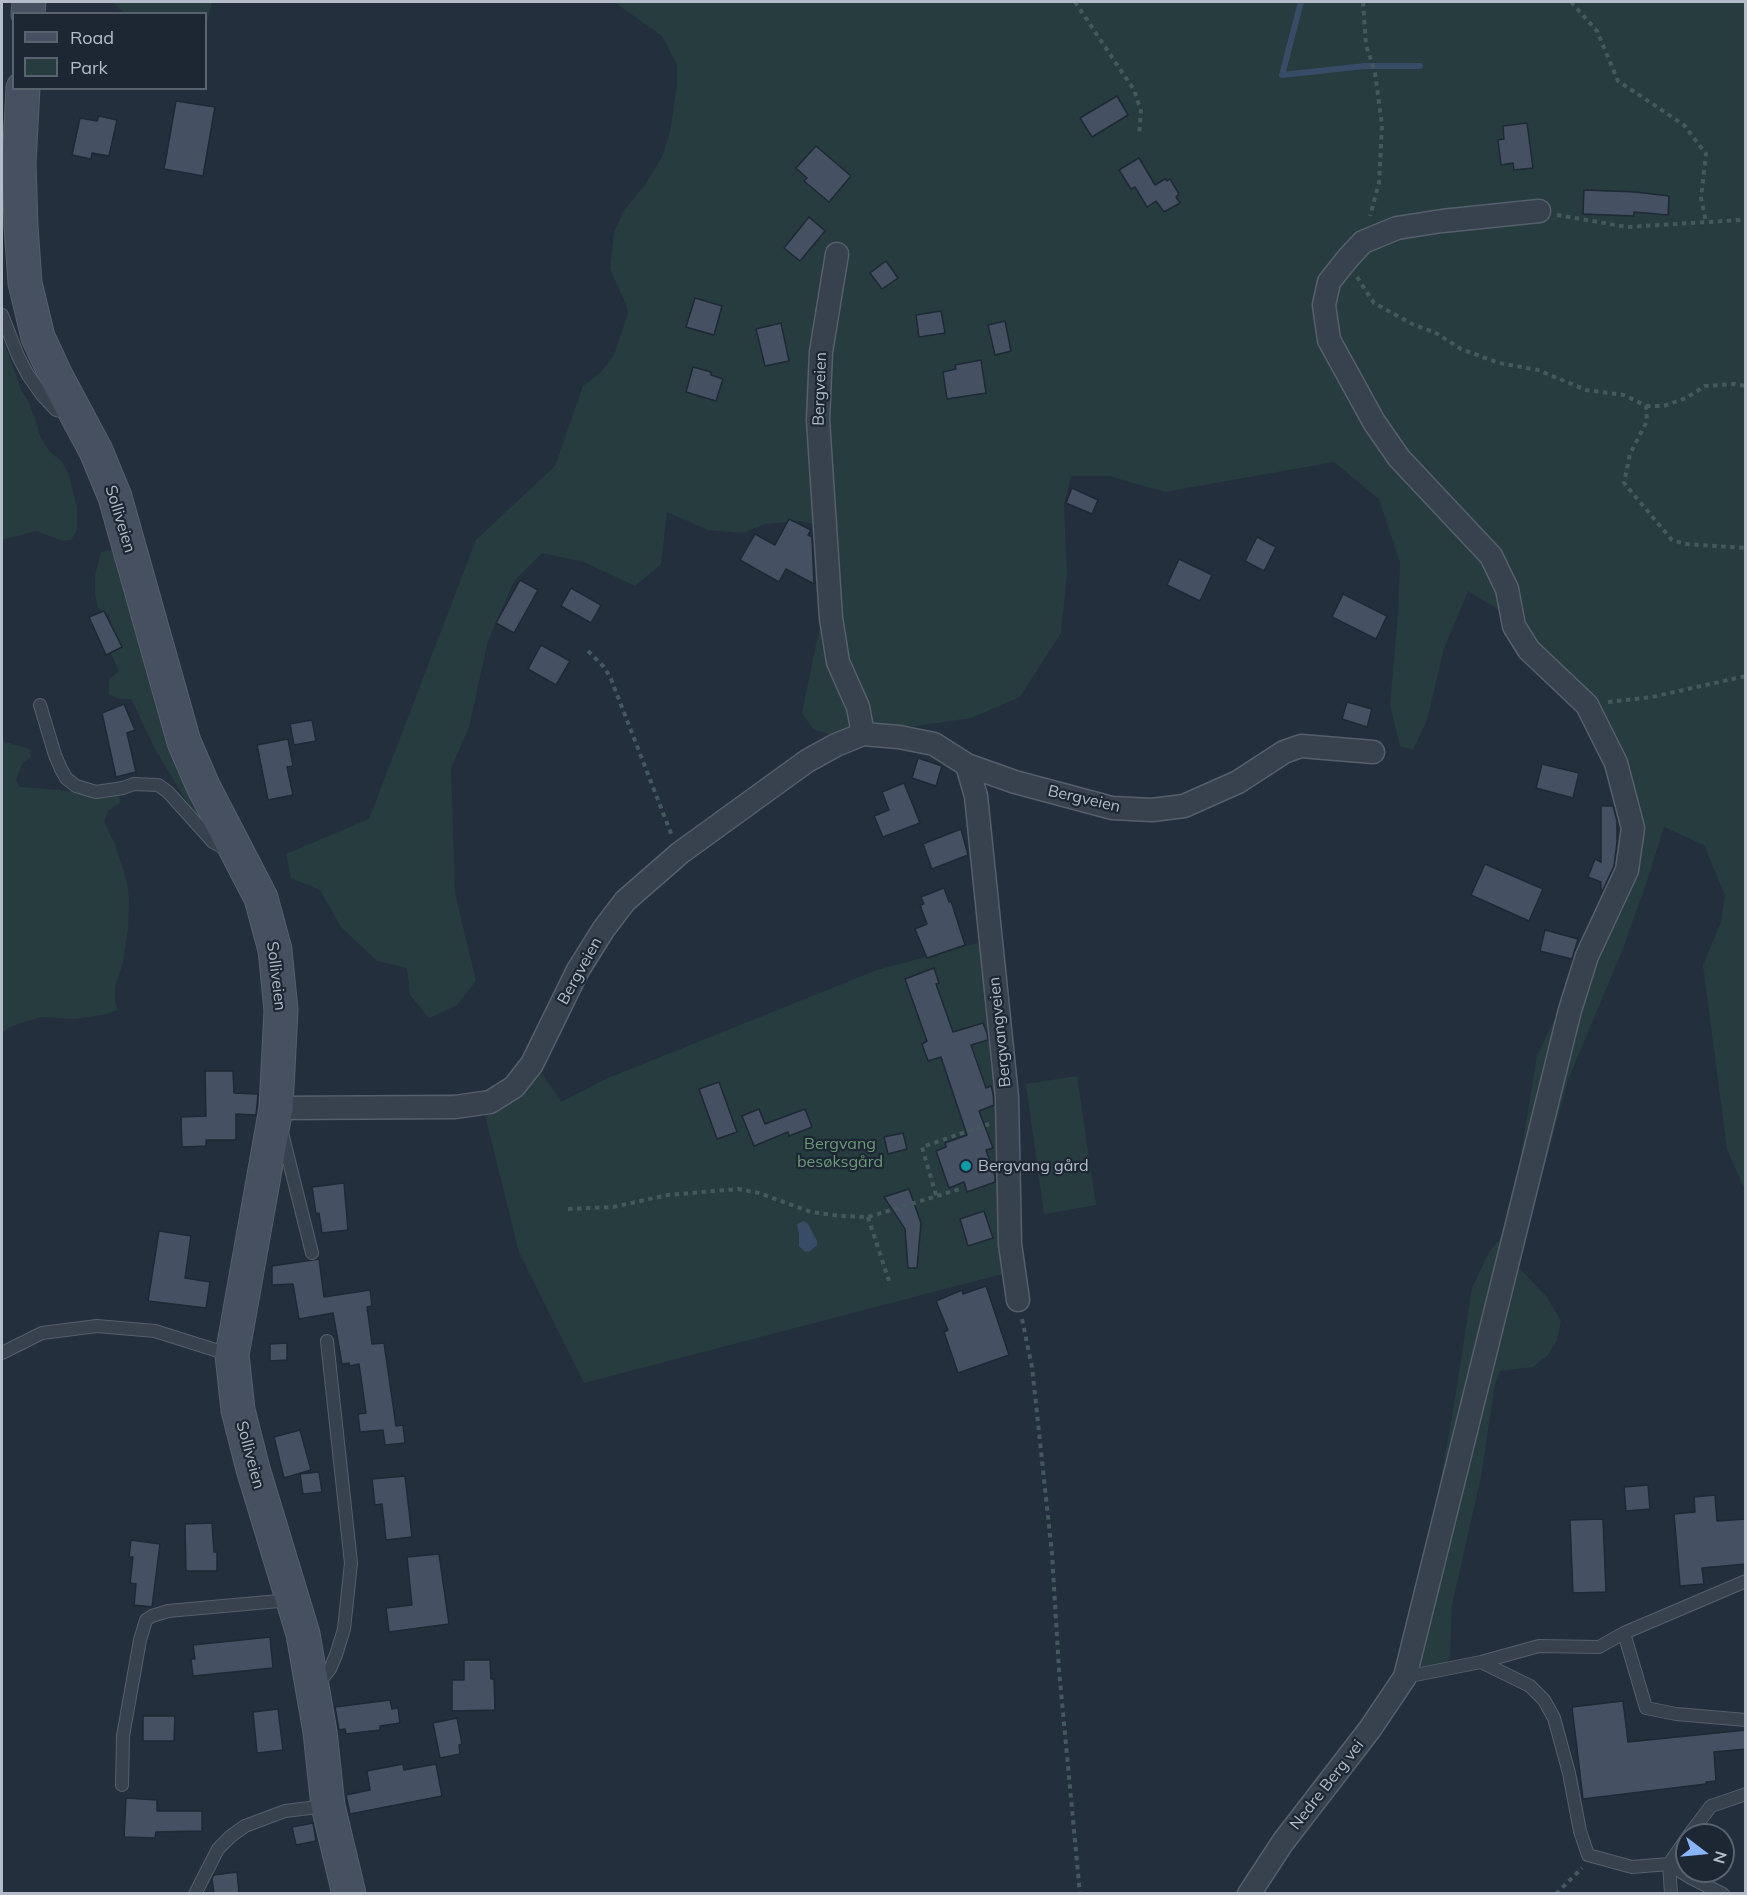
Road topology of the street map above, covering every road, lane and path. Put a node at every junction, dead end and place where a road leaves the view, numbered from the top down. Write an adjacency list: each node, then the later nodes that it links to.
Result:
1 (1075, 2): 5 (path)
2 (1363, 2): 9 (path)
3 (1570, 2): 8 (path)
4 (23, 90): 14 (street, Solliveien)
5 (1139, 136)
6 (1539, 211): 8 (path); 9 (street)
7 (1746, 218): 8 (path)
8 (1706, 222)
9 (1363, 242): 13 (path); 19 (street)
10 (837, 254): 20 (street, Bergveien)
11 (2, 315): 14 (lane)
12 (1746, 386): 13 (path)
13 (1647, 406): 15 (path)
14 (74, 410): 23 (street, Solliveien)
15 (1746, 548)
16 (588, 651): 24 (path)
17 (1746, 676): 19 (path)
18 (40, 705): 23 (lane)
19 (1587, 705): 41 (street)
20 (863, 735): 22 (street, Bergveien); 24 (street, Bergveien)
21 (1373, 752): 22 (street, Bergveien)
22 (967, 765): 26 (street, Bergvangveien)
23 (237, 852): 25 (street, Solliveien)
24 (680, 853): 25 (street, Bergveien)
25 (276, 1108): 31 (lane); 36 (street, Solliveien)
26 (1007, 1120): 28 (path); 33 (street, Bergvangveien)
27 (963, 1188): 28 (path)
28 (936, 1195): 30 (path)
29 (568, 1209): 30 (path)
30 (868, 1217): 32 (path)
31 (312, 1253)
32 (889, 1281)
33 (1018, 1300): 53 (path)
34 (327, 1341): 42 (lane)
35 (2, 1353): 36 (lane)
36 (232, 1355): 38 (street, Solliveien)
37 (1746, 1581): 39 (lane)
38 (293, 1600): 42 (street, Solliveien); 44 (lane)
39 (1624, 1633): 40 (lane); 43 (lane)
40 (1481, 1662): 41 (lane); 48 (lane)
41 (1405, 1677): 54 (street, Nedre Berg vei)
42 (312, 1685): 46 (street, Solliveien)
43 (1746, 1720)
44 (122, 1785)
45 (1746, 1794): 47 (lane)
46 (328, 1806): 51 (lane); 52 (street, Solliveien)
47 (1698, 1823)
48 (1588, 1855): 50 (lane); 55 (path)
49 (1675, 1855): 50 (lane)
50 (1669, 1864): 56 (lane); 57 (lane)
51 (195, 1893)
52 (348, 1893)
53 (1080, 1893)
54 (1250, 1893)
55 (1556, 1893)
56 (1671, 1893)
57 (1723, 1893)

